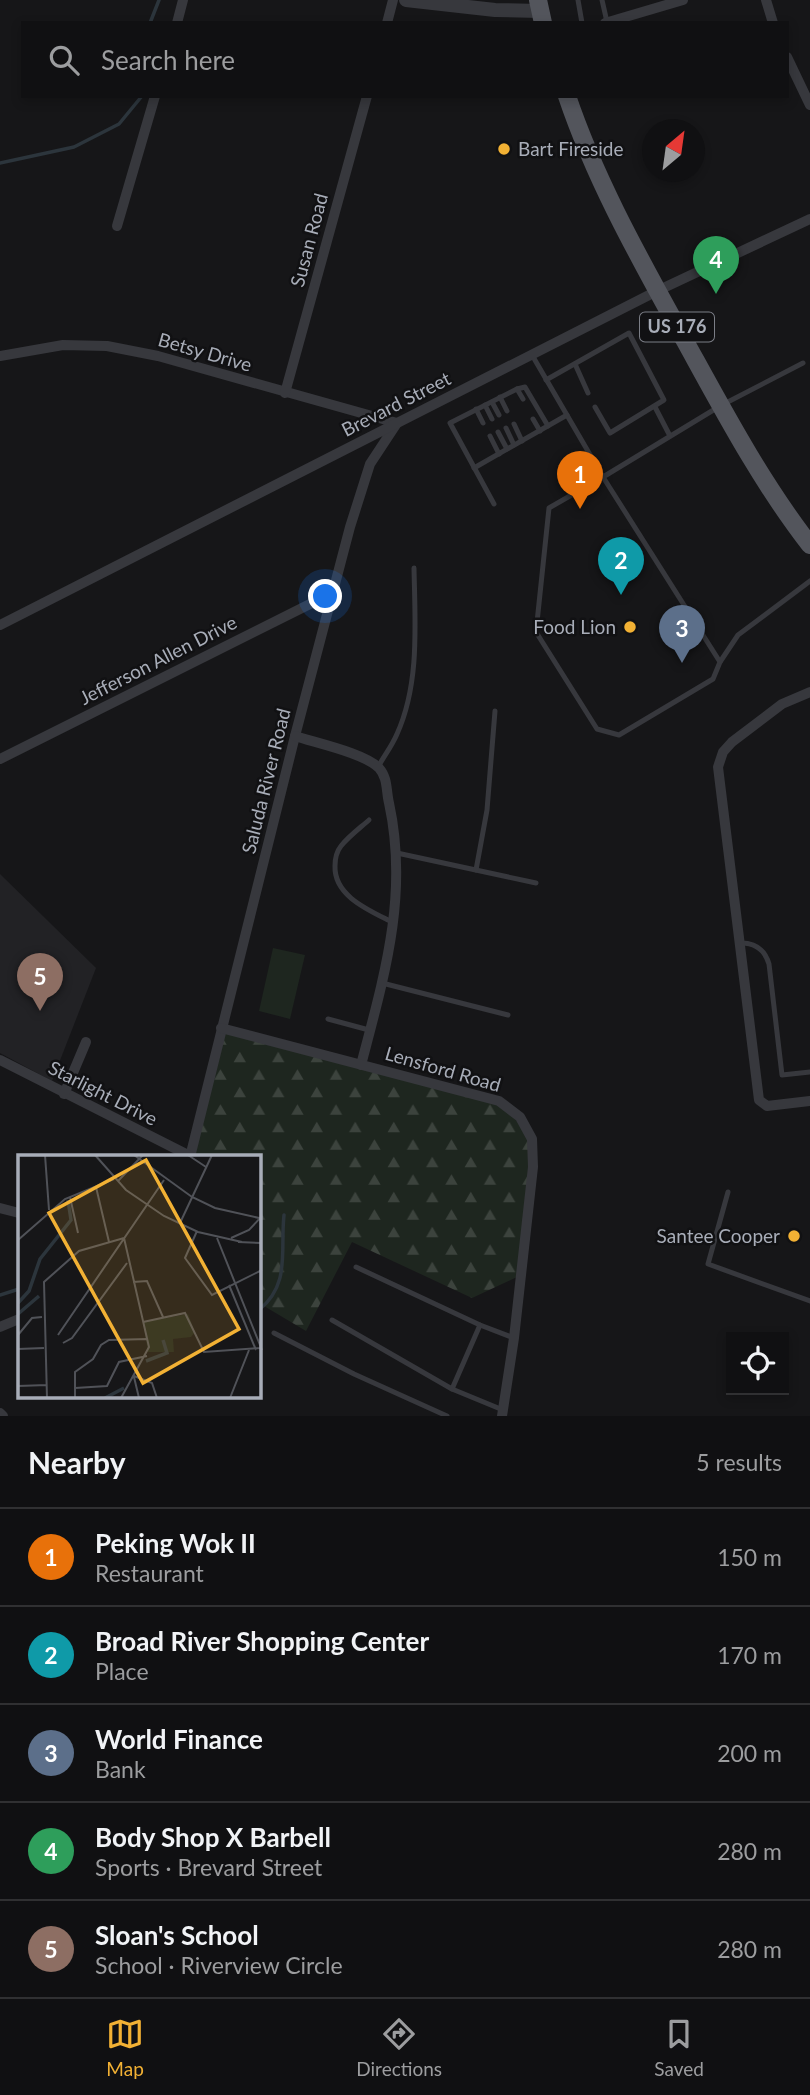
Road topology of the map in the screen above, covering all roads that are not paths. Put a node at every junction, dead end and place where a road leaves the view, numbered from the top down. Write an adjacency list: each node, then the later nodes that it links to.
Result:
1 (183, 0): 10 (street)
2 (393, 0): 11 (street)
3 (408, 0): 8 (street)
4 (578, 0): 12 (lane)
5 (601, 0): 13 (lane)
6 (683, 0): 14 (street)
7 (766, 0): 15 (street)
8 (502, 5): 9 (street)
9 (540, 11)
10 (178, 21)
11 (388, 21)
12 (582, 21)
13 (606, 21)
14 (610, 21)
15 (772, 21)
16 (789, 61): 20 (street)
17 (154, 98): 22 (street)
18 (366, 98): 30 (street, Susan Road)
19 (568, 98): 23 (main road, US 176)
20 (810, 105)
21 (810, 219): 23 (street, Brevard Street)
22 (117, 226)
23 (657, 291): 24 (street, Brevard Street); 36 (main road, US 176)
24 (532, 355): 28 (lane); 45 (street, Brevard Street)
25 (0, 356): 30 (street, Betsy Drive)
26 (803, 363): 36 (lane)
27 (575, 364): 28 (lane); 31 (lane); 38 (lane)
28 (546, 380): 42 (lane)
29 (517, 389): 32 (lane); 33 (lane); 48 (lane)
30 (285, 393): 45 (street, Betsy Drive)
31 (588, 393)
32 (500, 397): 34 (lane); 40 (lane)
33 (523, 399)
34 (492, 402): 35 (lane); 41 (lane)
35 (485, 405): 39 (lane); 43 (lane)
36 (720, 405): 53 (lane); 61 (main road, US 176)
37 (596, 407): 38 (lane)
38 (655, 407): 53 (lane)
39 (476, 409): 46 (lane); 58 (lane)
40 (507, 411)
41 (499, 415)
42 (568, 415): 48 (lane); 59 (lane)
43 (492, 419)
44 (533, 419): 50 (lane)
45 (397, 423): 64 (street, Saluda River Road); 65 (street, Brevard Street)
46 (483, 423)
47 (514, 424): 54 (lane)
48 (548, 426): 50 (lane)
49 (506, 428): 55 (lane)
50 (540, 431): 54 (lane)
51 (498, 432): 56 (lane)
52 (490, 436): 57 (lane)
53 (670, 436): 59 (lane)
54 (522, 441): 55 (lane)
55 (514, 445): 56 (lane)
56 (507, 449): 57 (lane)
57 (499, 454): 58 (lane)
58 (474, 468): 60 (lane)
59 (603, 477): 66 (lane); 66 (lane)
60 (494, 504)
61 (806, 533)
62 (414, 568): 71 (lane)
63 (810, 581): 66 (lane)
64 (331, 593): 69 (street, Saluda River Road); 70 (street, Jefferson Allen Drive)
65 (0, 625)
66 (720, 662)
67 (810, 692): 77 (street)
68 (495, 711): 74 (lane)
69 (295, 736): 71 (street); 81 (street, Saluda River Road)
70 (0, 759)
71 (378, 767): 73 (street)
72 (369, 820): 76 (lane)
73 (397, 853): 74 (lane); 76 (street)
74 (476, 870): 75 (lane)
75 (536, 883)
76 (394, 923): 78 (street)
77 (740, 943): 86 (lane); 88 (street)
78 (382, 983): 79 (lane); 82 (street)
79 (508, 1015)
80 (328, 1019): 82 (lane)
81 (221, 1028): 85 (street, Lensford Road); 90 (street, Saluda River Road)
82 (370, 1030): 85 (street)
83 (86, 1042): 87 (street)
84 (0, 1060): 87 (street, Starlight Drive)
85 (361, 1065): 101 (street, Lensford Road)
86 (810, 1072)
87 (64, 1094): 89 (street, Starlight Drive)
88 (810, 1101)
89 (186, 1155)
90 (190, 1155)
91 (729, 1192): 95 (lane)
92 (0, 1208): 93 (street)
93 (18, 1213)
94 (356, 1267): 98 (lane)
95 (810, 1301)
96 (18, 1319): 99 (street)
97 (332, 1320): 102 (lane)
98 (480, 1325): 101 (lane); 102 (lane)
99 (0, 1327)
100 (274, 1333): 104 (lane)
101 (513, 1338): 103 (street, Lensford Road)
102 (452, 1389): 103 (lane)
103 (503, 1413)
104 (447, 1416)

